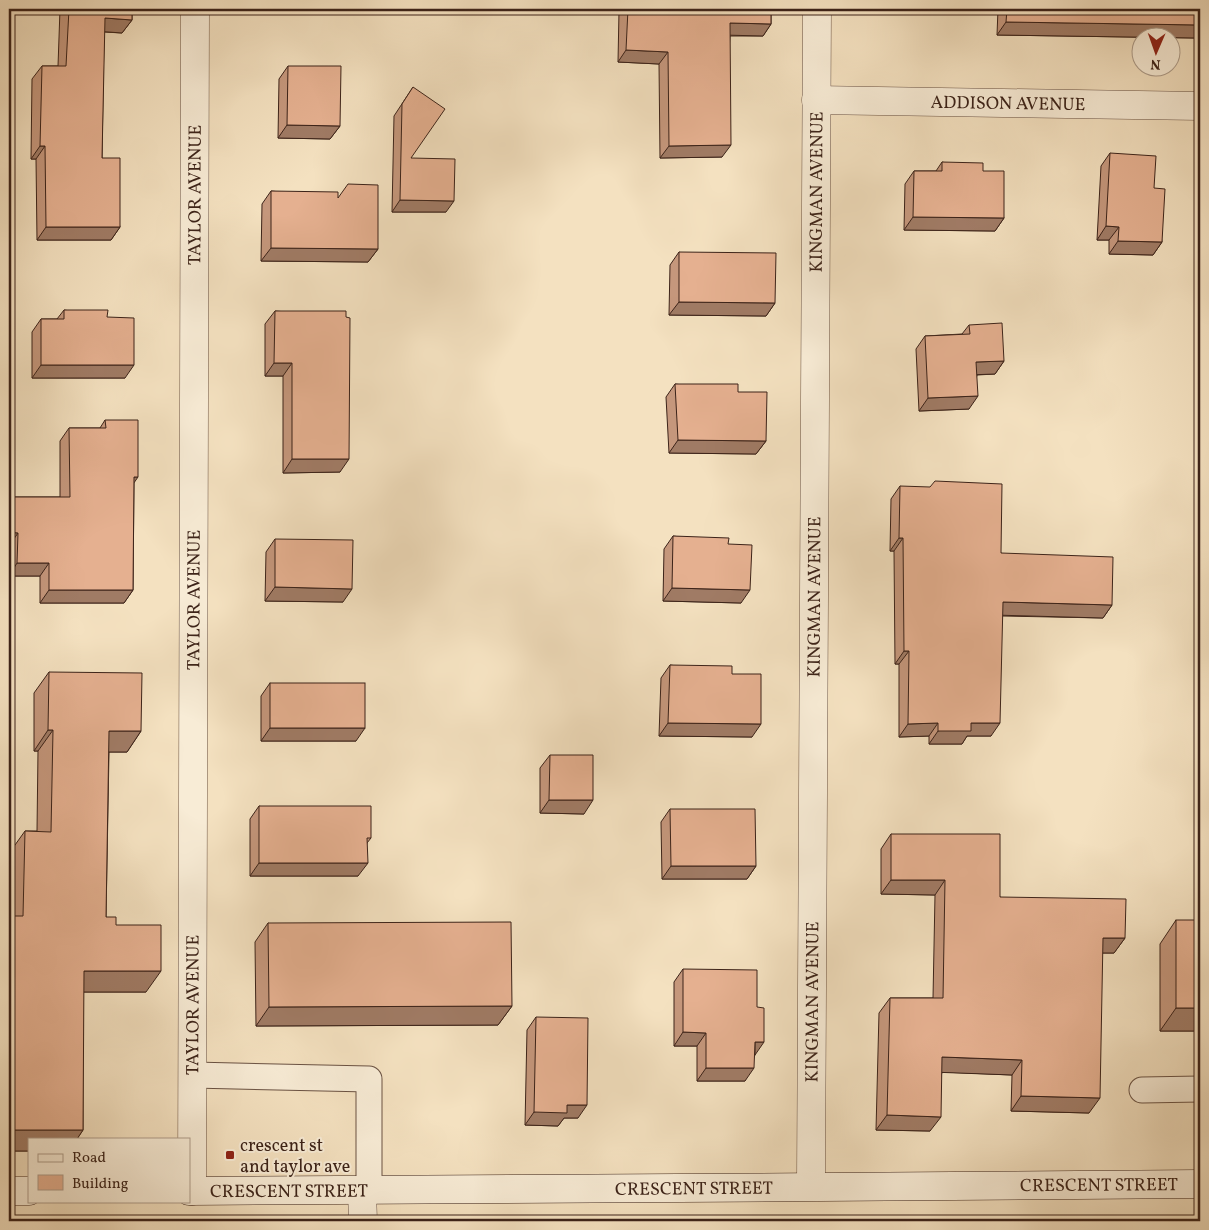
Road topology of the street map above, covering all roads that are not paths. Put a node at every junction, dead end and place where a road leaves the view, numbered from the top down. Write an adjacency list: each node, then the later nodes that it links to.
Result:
1 (195, 9): 5 (street, TAYLOR AVENUE)
2 (817, 9): 3 (street, KINGMAN AVENUE)
3 (816, 100): 4 (street, ADDISON AVENUE); 9 (street, KINGMAN AVENUE)
4 (1200, 106)
5 (193, 1075): 12 (street, TAYLOR AVENUE); 13 (lane)
6 (1200, 1089): 7 (lane)
7 (1142, 1090)
8 (1200, 1184): 9 (street, CRESCENT STREET)
9 (811, 1186): 13 (street, CRESCENT STREET)
10 (9, 1191): 11 (street)
11 (28, 1191)
12 (190, 1191): 13 (street, CRESCENT STREET)
13 (366, 1192): 14 (street)
14 (363, 1221)

